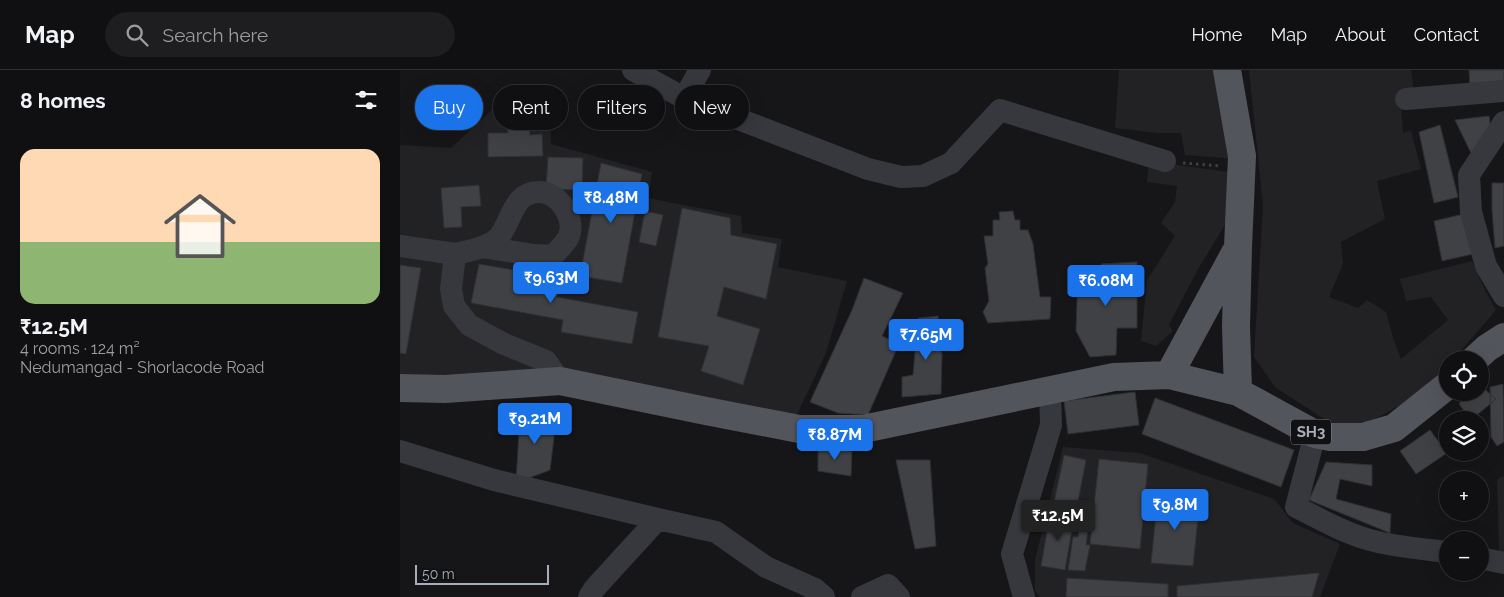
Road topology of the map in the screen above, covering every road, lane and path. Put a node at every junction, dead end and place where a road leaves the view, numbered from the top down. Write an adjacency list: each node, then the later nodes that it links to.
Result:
1 (633, 70): 6 (street)
2 (700, 70): 4 (street)
3 (1227, 70): 11 (main road)
4 (691, 85)
5 (1504, 91): 7 (street)
6 (675, 93)
7 (1406, 99)
8 (1504, 122): 16 (street)
9 (749, 123): 10 (street)
10 (1165, 161): 11 (path)
11 (1242, 168): 14 (main road)
12 (400, 246): 15 (street)
13 (482, 247): 15 (street)
14 (1238, 247): 19 (main road); 23 (main road)
15 (455, 254): 20 (street)
16 (1504, 296)
17 (1504, 338): 18 (main road)
18 (1484, 351)
19 (1169, 375): 22 (main road, SH3); 23 (main road, SH3)
20 (560, 381): 21 (main road, SH3); 22 (main road, SH3)
21 (400, 388)
22 (1050, 390): 35 (street)
23 (1238, 392): 25 (main road, SH3)
24 (1439, 393): 25 (main road, SH3)
25 (1315, 434): 28 (street)
26 (400, 451): 27 (street)
27 (658, 519): 31 (street); 32 (street)
28 (1439, 551)
29 (1489, 560): 30 (street)
30 (1504, 563)
31 (589, 597)
32 (824, 597)
33 (862, 597): 34 (street)
34 (899, 597)
35 (1024, 597)

